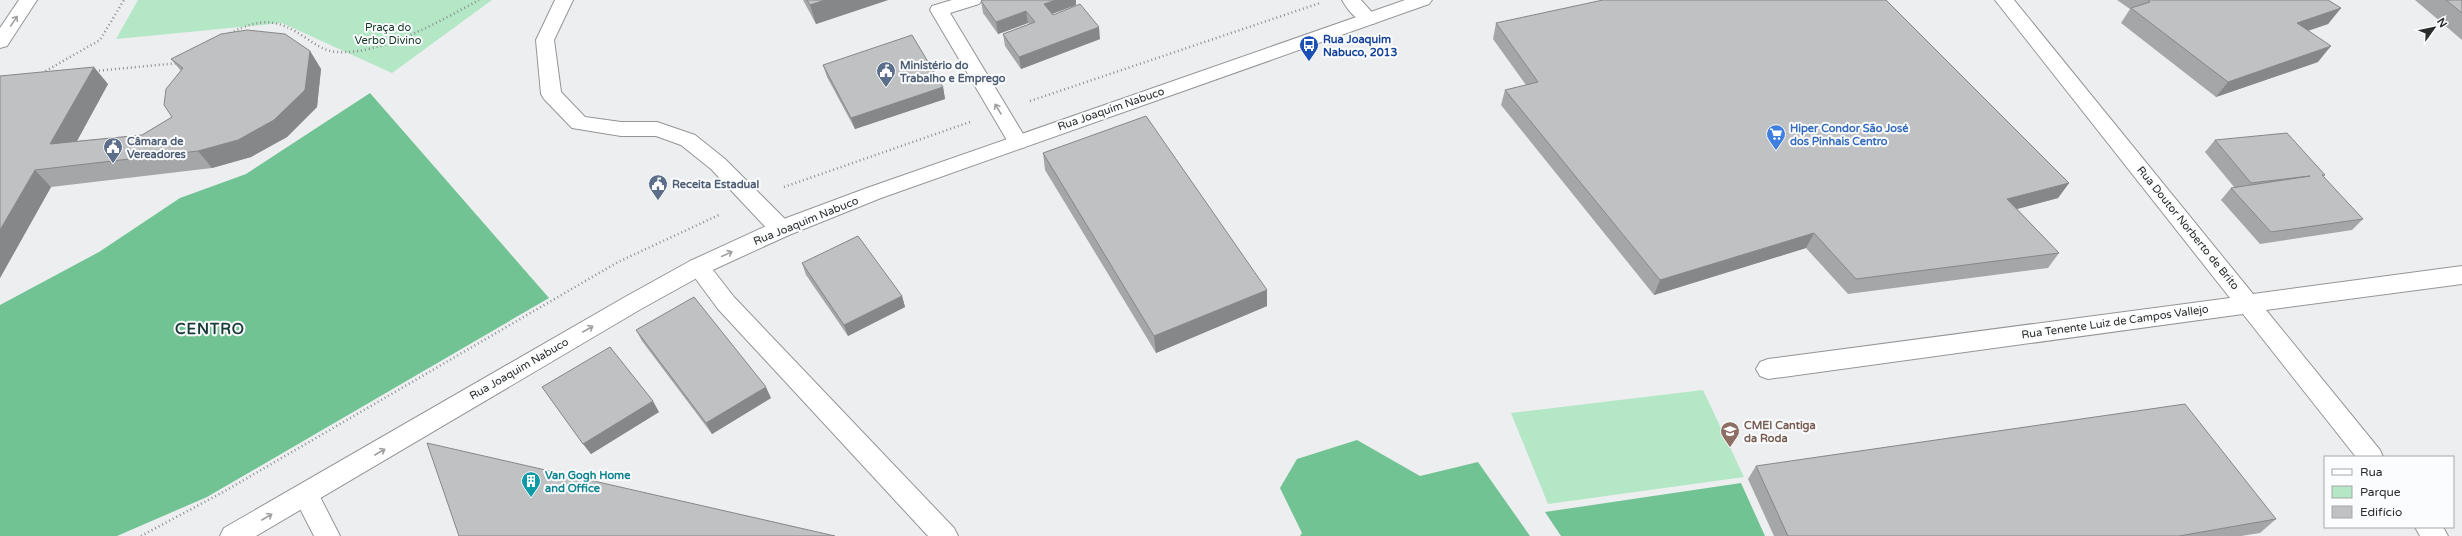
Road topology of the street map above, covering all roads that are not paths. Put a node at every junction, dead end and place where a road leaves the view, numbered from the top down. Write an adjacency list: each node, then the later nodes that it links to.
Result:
1 (28, 0): 8 (street, one-way to 1)
2 (564, 0): 10 (street)
3 (973, 0): 9 (street, one-way to 3)
4 (1351, 0): 7 (street)
5 (1423, 0): 7 (street, Rua Joaquim Nabuco)
6 (2004, 0): 13 (street, Rua Doutor Norberto de Brito)
7 (1369, 19): 9 (street, Rua Joaquim Nabuco)
8 (0, 42)
9 (1018, 142): 10 (street, Rua Joaquim Nabuco)
10 (781, 229): 11 (street, Rua Joaquim Nabuco, one-way to 10)
11 (698, 267): 16 (street, Rua Joaquim Nabuco, one-way to 11); 20 (street)
12 (2462, 275): 13 (street, Rua Tenente Luiz de Campos Vallejo)
13 (2248, 304): 14 (street, Rua Tenente Luiz de Campos Vallejo); 15 (street, Rua Doutor Norberto de Brito)
14 (1768, 369)
15 (2370, 456)
16 (306, 495): 18 (street, Rua Joaquim Nabuco, one-way to 16); 19 (street)
17 (2429, 528): 21 (street)
18 (233, 536)
19 (327, 536)
20 (945, 536)
21 (2435, 536)

